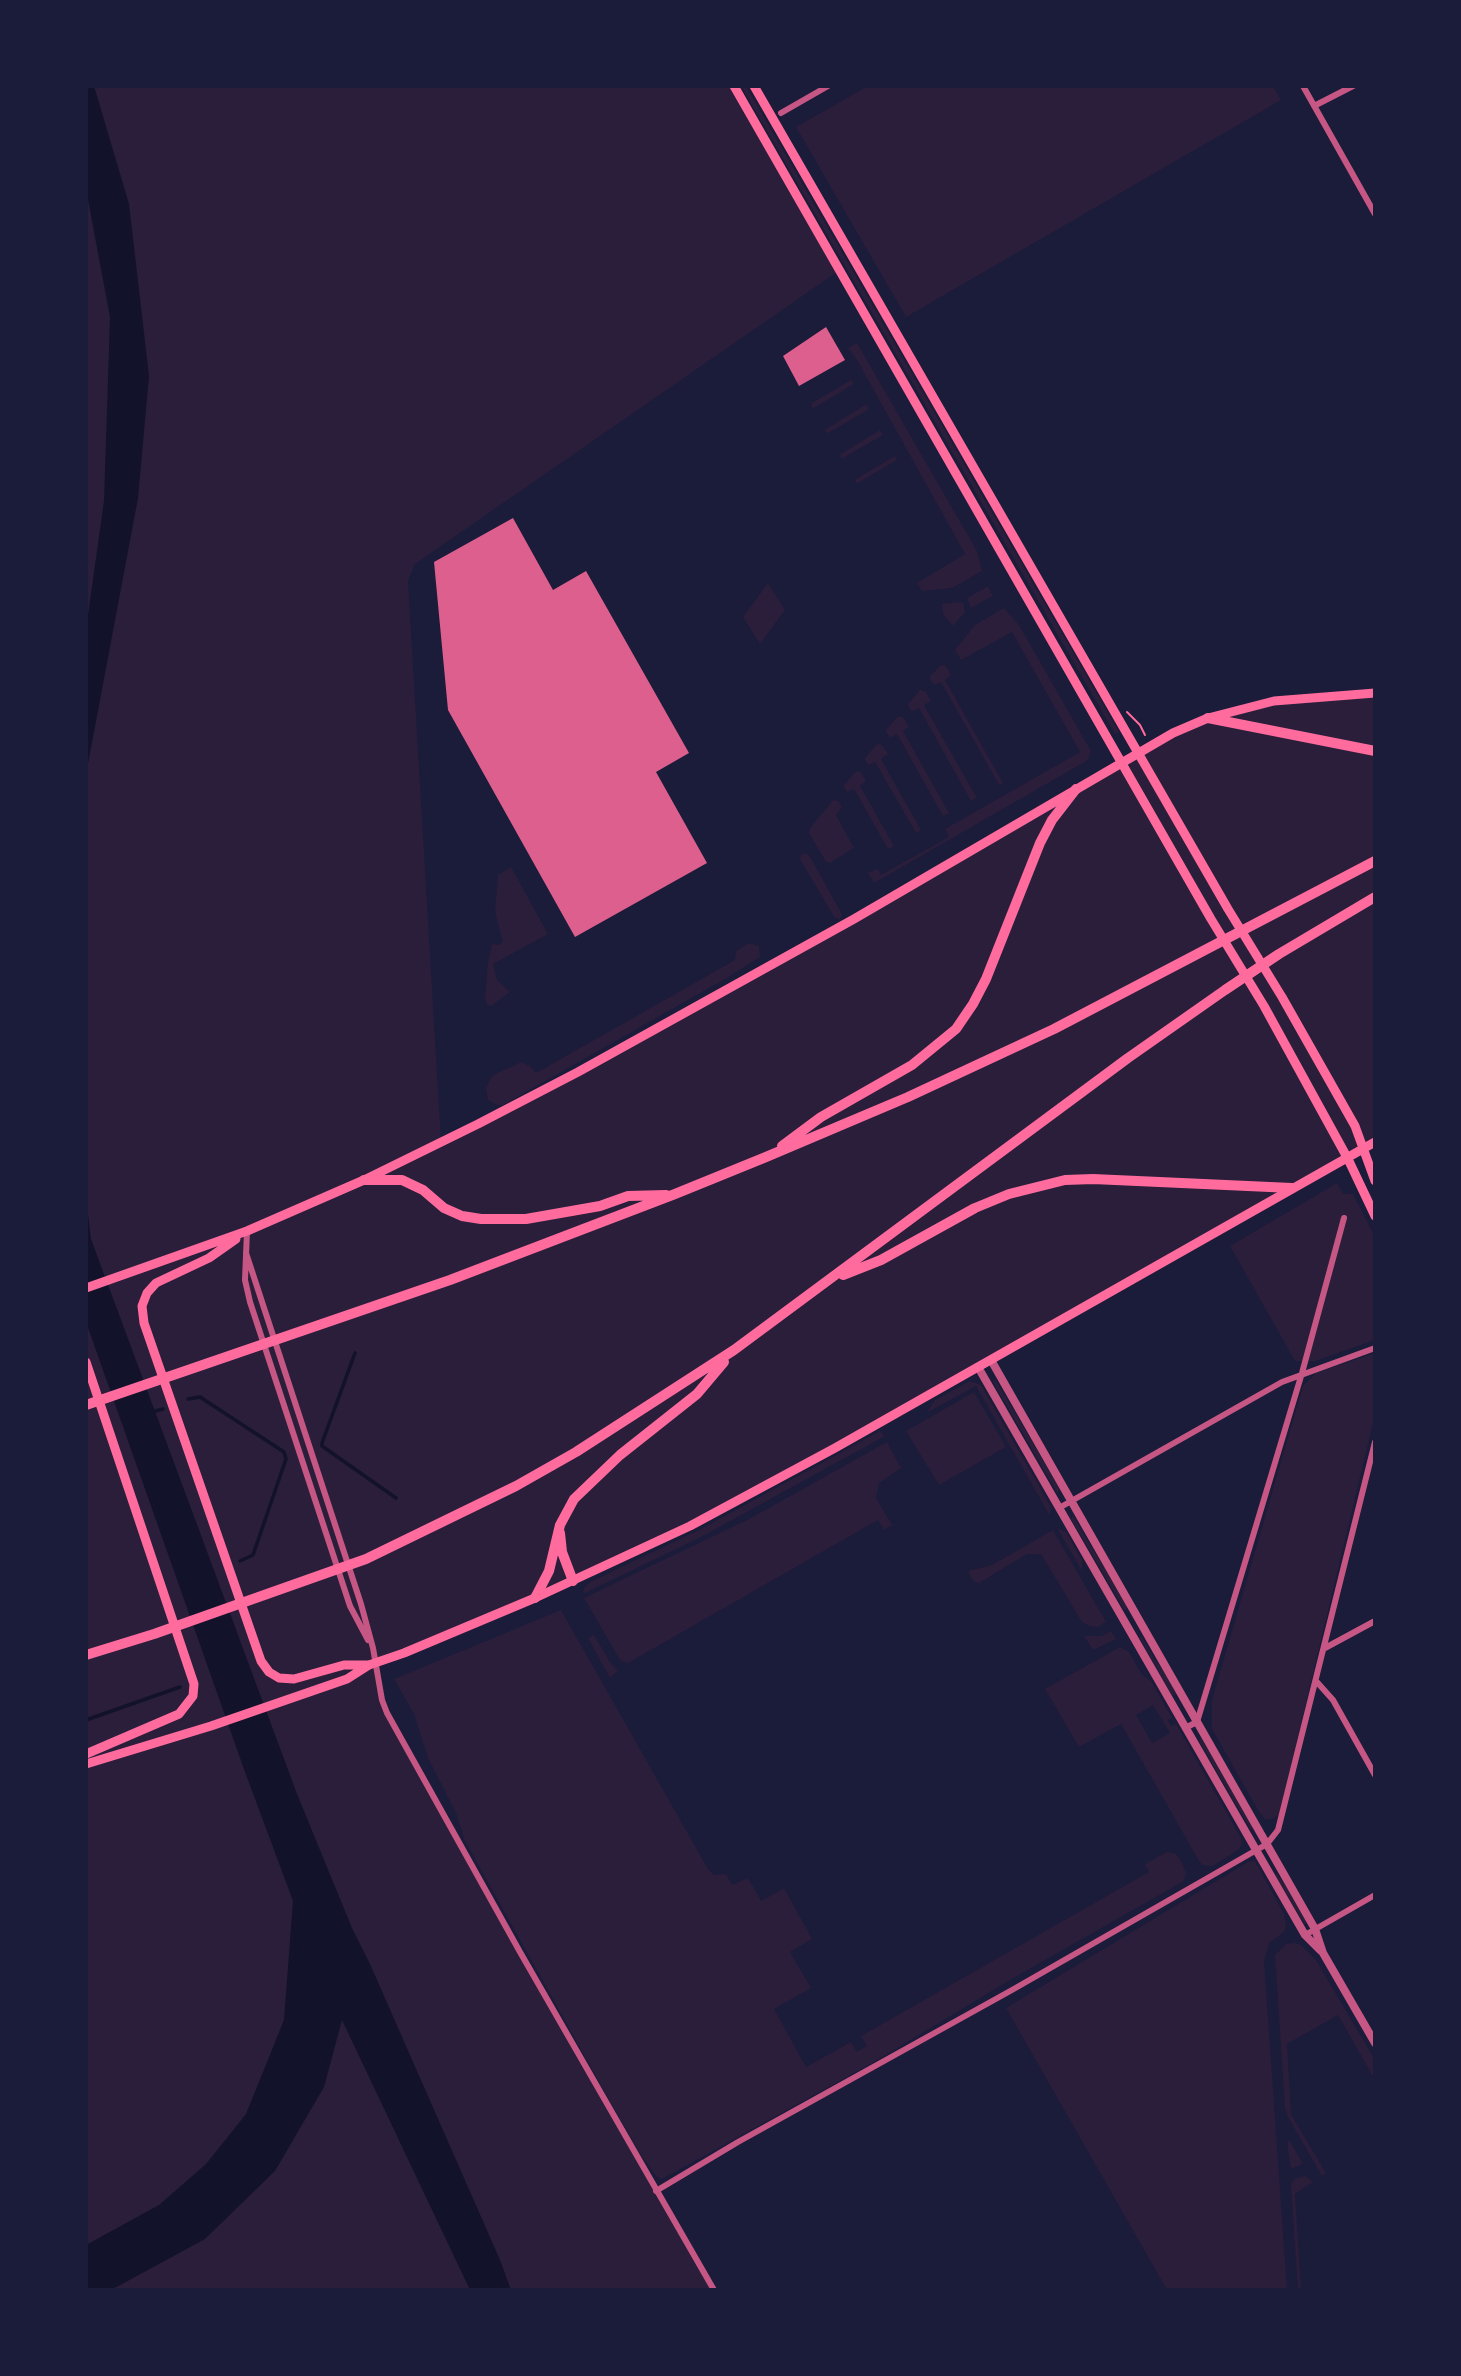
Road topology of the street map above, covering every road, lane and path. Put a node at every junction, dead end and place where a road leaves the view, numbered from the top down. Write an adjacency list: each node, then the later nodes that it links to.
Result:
1 (734, 86): 15 (main road)
2 (754, 86): 14 (main road)
3 (828, 86): 7 (street)
4 (1303, 86): 6 (street)
5 (1353, 86): 6 (street)
6 (1314, 106): 8 (street)
7 (781, 113)
8 (1375, 214)
9 (1375, 693): 10 (main road)
10 (1208, 718): 12 (main road); 13 (highway)
11 (1139, 725): 12 (path)
12 (1151, 746): 14 (main road)
13 (1375, 751)
14 (1139, 753): 15 (main road); 20 (main road)
15 (1122, 762): 16 (main road); 22 (main road)
16 (1076, 789): 21 (highway); 23 (main road)
17 (1375, 861): 21 (highway)
18 (1375, 897): 31 (highway)
19 (1375, 1142): 20 (main road)
20 (1365, 1148): 22 (main road); 24 (main road)
21 (766, 1157): 26 (highway)
22 (1348, 1159): 25 (main road); 27 (main road)
23 (364, 1180): 26 (highway); 29 (main road)
24 (1375, 1181)
25 (1292, 1188): 31 (highway); 35 (main road)
26 (676, 1194): 39 (highway)
27 (1375, 1216)
28 (1344, 1218): 38 (street)
29 (247, 1231): 30 (street); 32 (main road); 50 (main road)
30 (246, 1253): 47 (street); 47 (street)
31 (830, 1280): 34 (highway)
32 (86, 1288)
33 (1375, 1348): 38 (street)
34 (734, 1350): 43 (highway); 49 (highway)
35 (991, 1360): 37 (main road); 41 (street)
36 (86, 1362): 54 (main road)
37 (978, 1367): 42 (street); 44 (main road)
38 (1302, 1373): 41 (street); 52 (street)
39 (86, 1405)
40 (1375, 1442): 48 (street)
41 (1071, 1501): 42 (street); 52 (street)
42 (1059, 1508): 53 (street)
43 (560, 1525): 44 (highway); 45 (highway)
44 (573, 1581): 45 (main road)
45 (535, 1598): 50 (main road)
46 (1375, 1621): 48 (street)
47 (373, 1648): 50 (street)
48 (1325, 1648): 51 (street)
49 (86, 1655)
50 (373, 1664): 55 (main road); 64 (street)
51 (1316, 1681): 56 (street); 57 (street)
52 (1197, 1722): 53 (street); 57 (street)
53 (1185, 1728): 58 (street)
54 (86, 1754)
55 (86, 1764)
56 (1375, 1775)
57 (1267, 1844): 58 (street); 60 (street)
58 (1256, 1850): 61 (street); 64 (street)
59 (1375, 1895): 60 (street)
60 (1315, 1929): 61 (street); 62 (street)
61 (1305, 1935): 62 (street)
62 (1323, 1953): 63 (street)
63 (1375, 2043)
64 (656, 2191): 65 (street)
65 (714, 2290)

